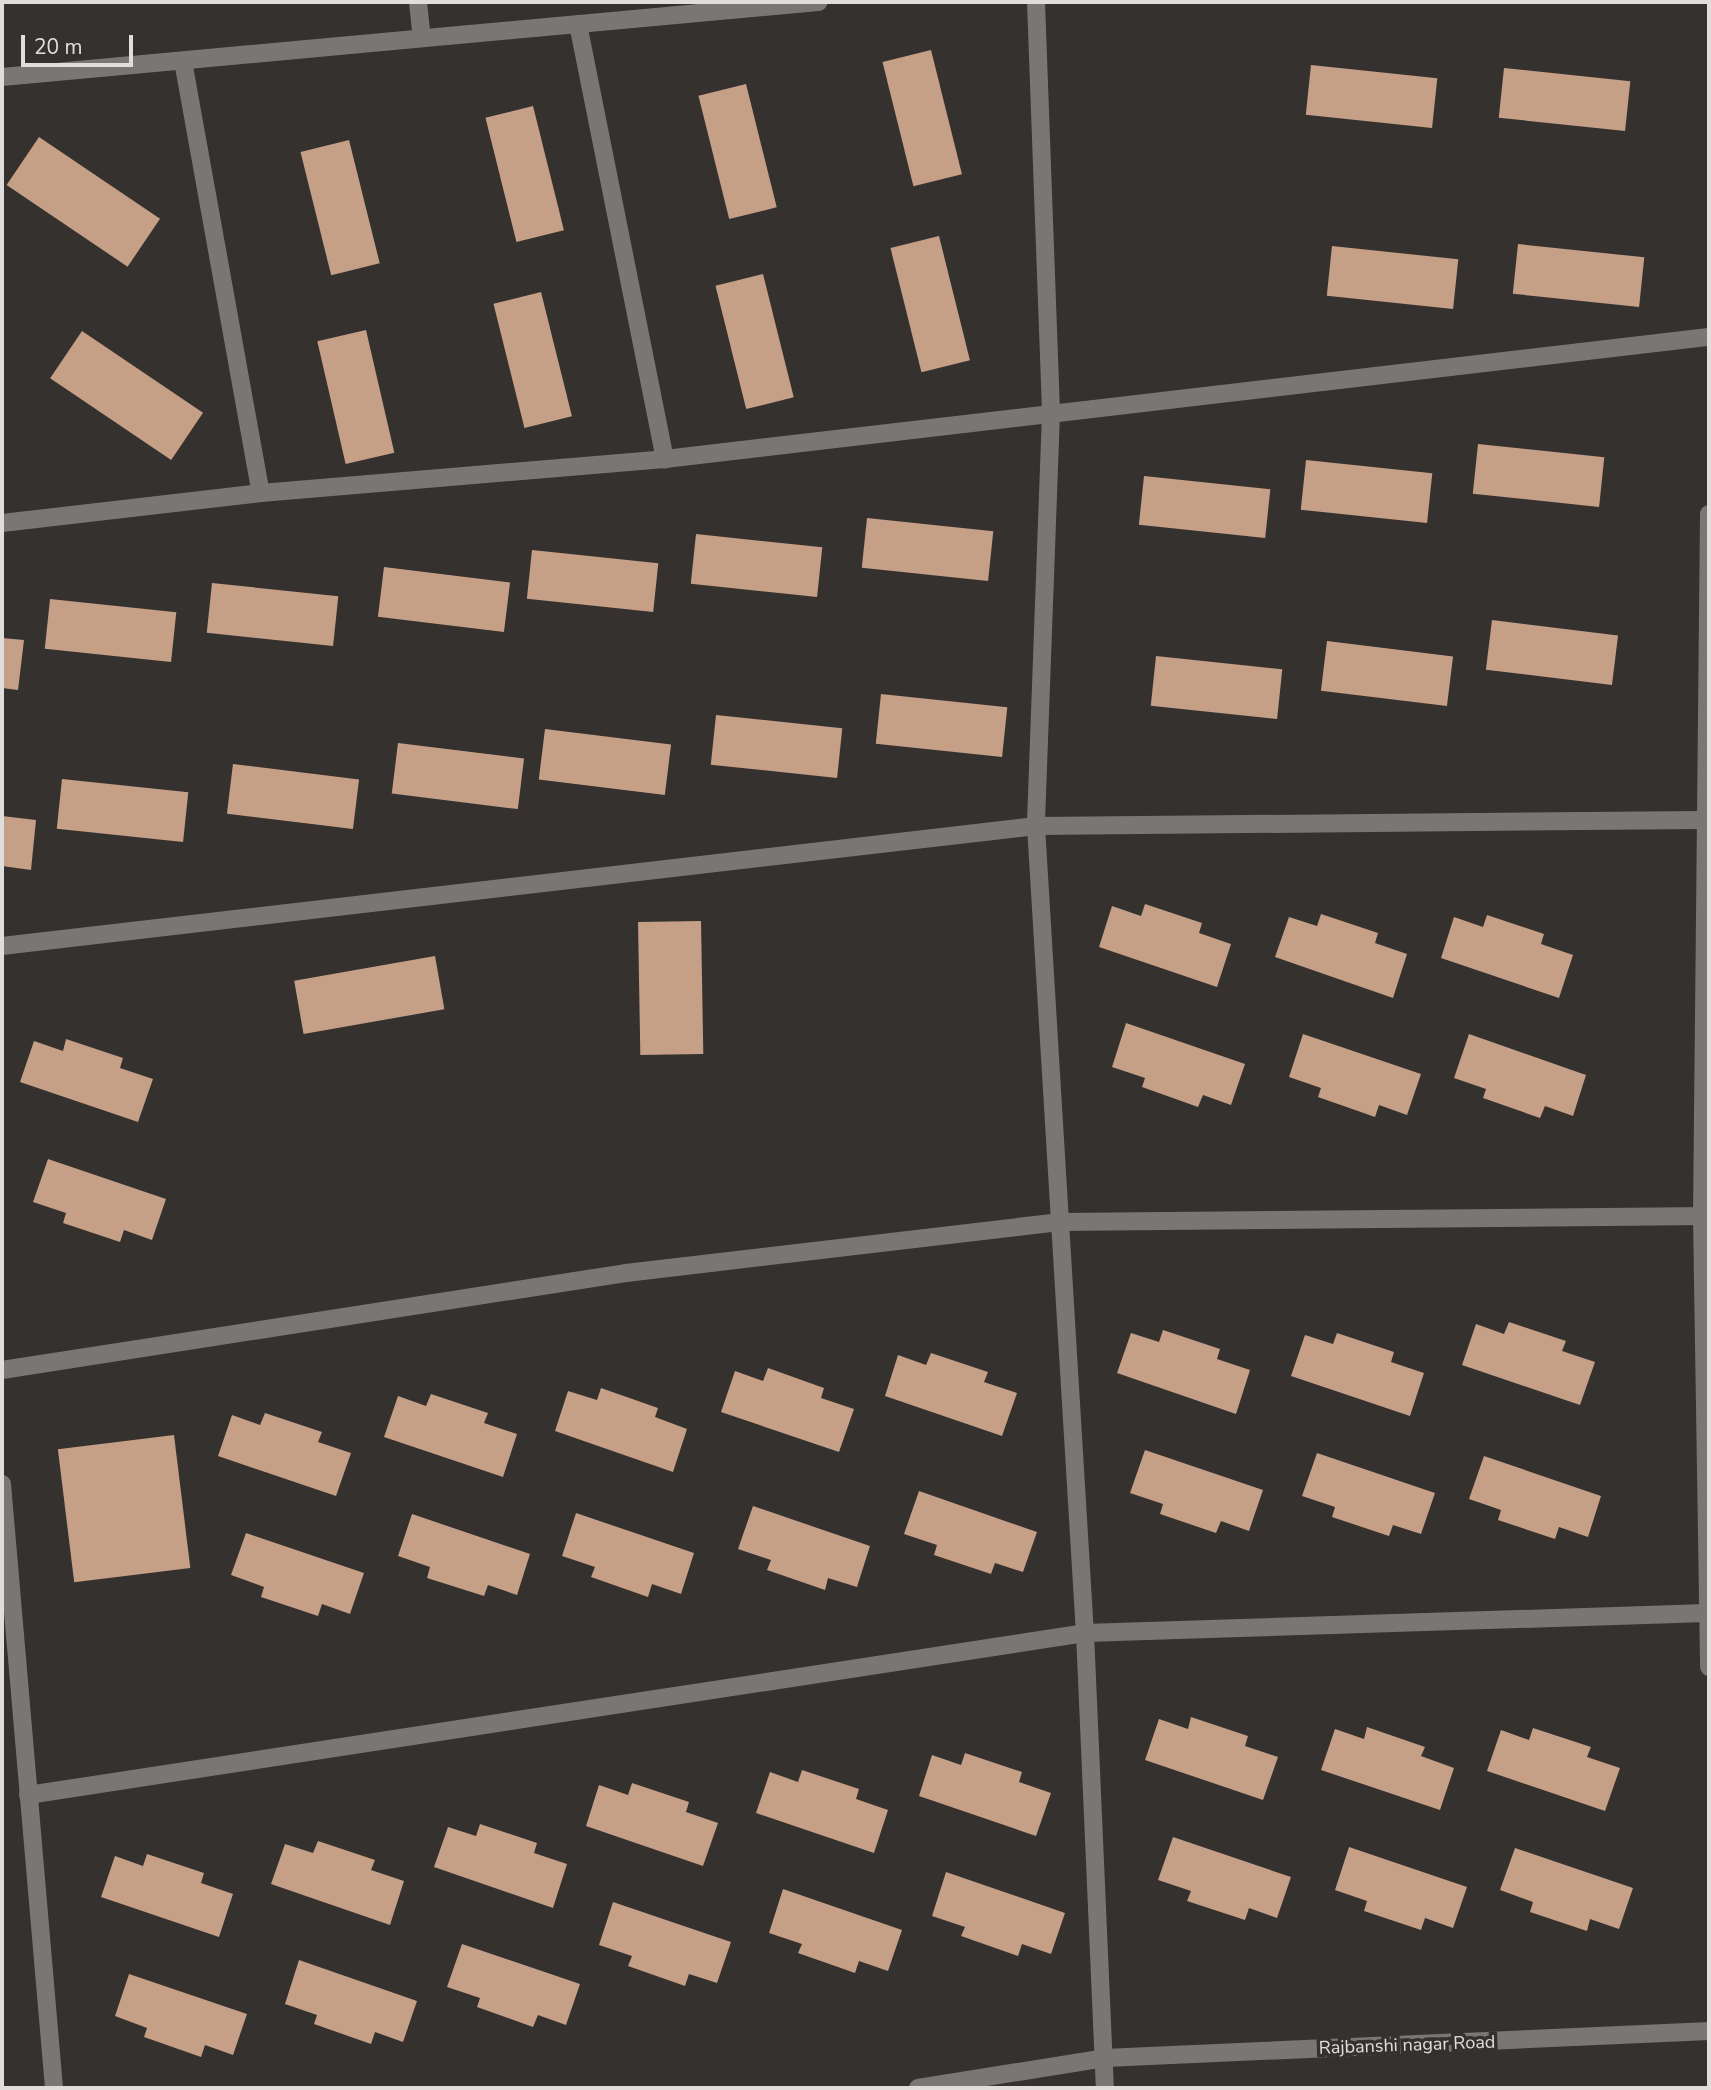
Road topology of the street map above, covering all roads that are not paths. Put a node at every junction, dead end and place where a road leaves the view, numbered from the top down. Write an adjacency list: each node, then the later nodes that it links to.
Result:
1 (418, 2): 5 (street)
2 (819, 2): 4 (street)
3 (1036, 2): 9 (street)
4 (578, 24): 5 (street); 10 (street)
5 (422, 38): 6 (street)
6 (183, 61): 7 (street); 11 (street)
7 (2, 77)
8 (1709, 337): 9 (street)
9 (1051, 413): 10 (street); 15 (street)
10 (665, 460): 11 (street)
11 (261, 493): 13 (street)
12 (1709, 514): 14 (street)
13 (2, 523)
14 (1703, 820): 15 (street); 17 (street)
15 (1036, 826): 16 (street); 18 (street)
16 (2, 946)
17 (1706, 1216): 18 (street); 21 (street)
18 (1059, 1222): 19 (street); 22 (street)
19 (2, 1370)
20 (2, 1484): 24 (street)
21 (1707, 1613): 22 (street); 23 (street)
22 (1084, 1633): 24 (street); 26 (street)
23 (1709, 1667)
24 (28, 1795): 27 (street)
25 (1709, 2031): 26 (street, Rajbanshi nagar Road)
26 (1105, 2058): 28 (street); 29 (street)
27 (54, 2088)
28 (918, 2088)
29 (1105, 2088)

